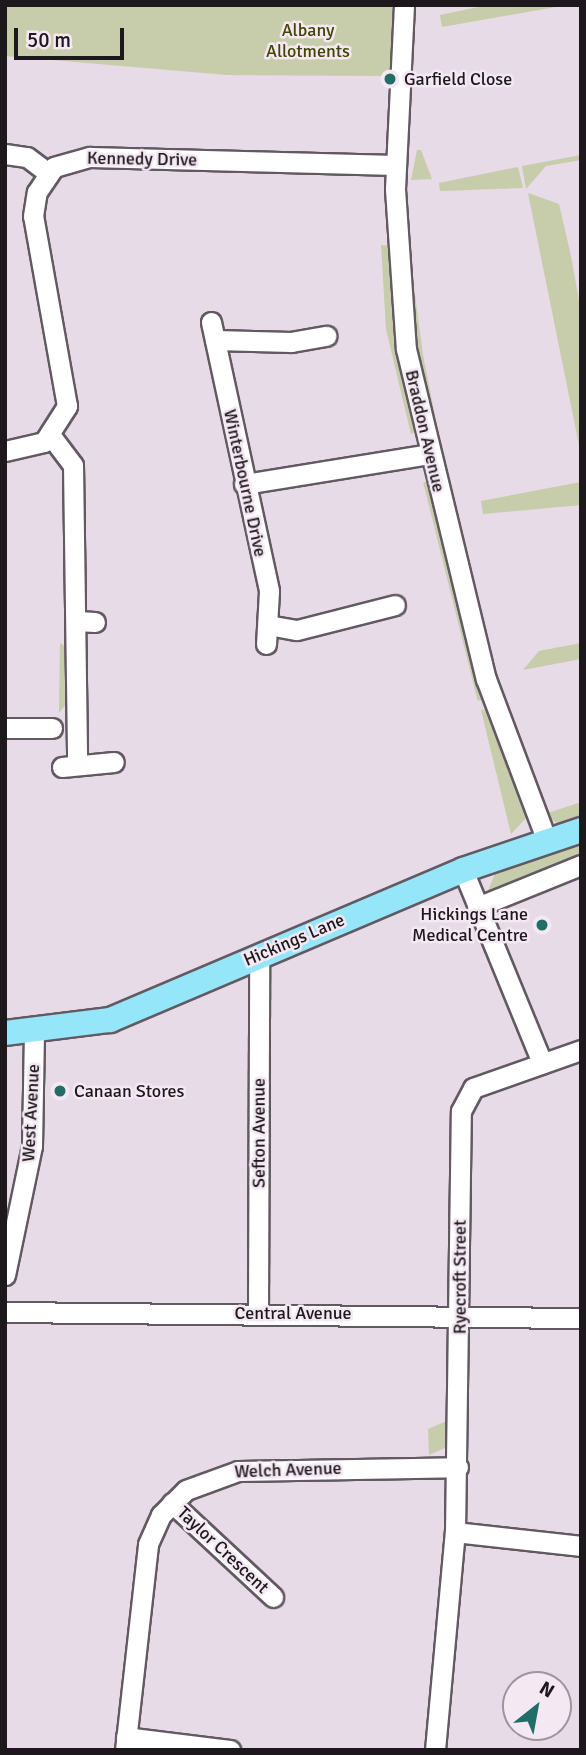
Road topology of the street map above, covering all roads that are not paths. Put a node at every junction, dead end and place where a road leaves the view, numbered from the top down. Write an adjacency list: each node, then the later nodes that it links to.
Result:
1 (404, 5): 3 (street, Braddon Avenue)
2 (5, 155): 4 (street)
3 (396, 164): 4 (street, Kennedy Drive); 8 (street, Braddon Avenue)
4 (48, 173): 6 (street)
5 (326, 336): 9 (street, Winterbourne Drive)
6 (51, 436): 7 (street); 13 (street)
7 (5, 451)
8 (429, 453): 9 (street); 15 (street, Braddon Avenue)
9 (244, 484): 10 (street, Winterbourne Drive)
10 (395, 605)
11 (5, 728): 12 (street)
12 (52, 728)
13 (114, 762)
14 (581, 830): 15 (main road, Hickings Lane)
15 (547, 841): 17 (main road, Hickings Lane)
16 (581, 865): 18 (street)
17 (463, 870): 18 (street); 19 (main road, Hickings Lane)
18 (477, 907): 23 (street)
19 (259, 954): 21 (main road, Hickings Lane); 26 (street, Sefton Avenue)
20 (5, 1033): 21 (main road, Hickings Lane)
21 (34, 1033): 24 (street, West Avenue)
22 (581, 1050): 23 (street, Ryecroft Street)
23 (542, 1063): 27 (street, Ryecroft Street)
24 (5, 1275)
25 (5, 1312): 26 (street, Central Avenue)
26 (258, 1313): 27 (street, Central Avenue)
27 (460, 1314): 28 (street, Central Avenue); 29 (street, Ryecroft Street)
28 (581, 1318)
29 (458, 1466): 30 (street, Welch Avenue); 31 (street, Ryecroft Street)
30 (172, 1503): 33 (street, Taylor Crescent); 34 (street, Welch Avenue)
31 (456, 1532): 32 (street); 36 (street, Ryecroft Street)
32 (581, 1546)
33 (273, 1597)
34 (126, 1744): 35 (street)
35 (230, 1750)
36 (435, 1750)

